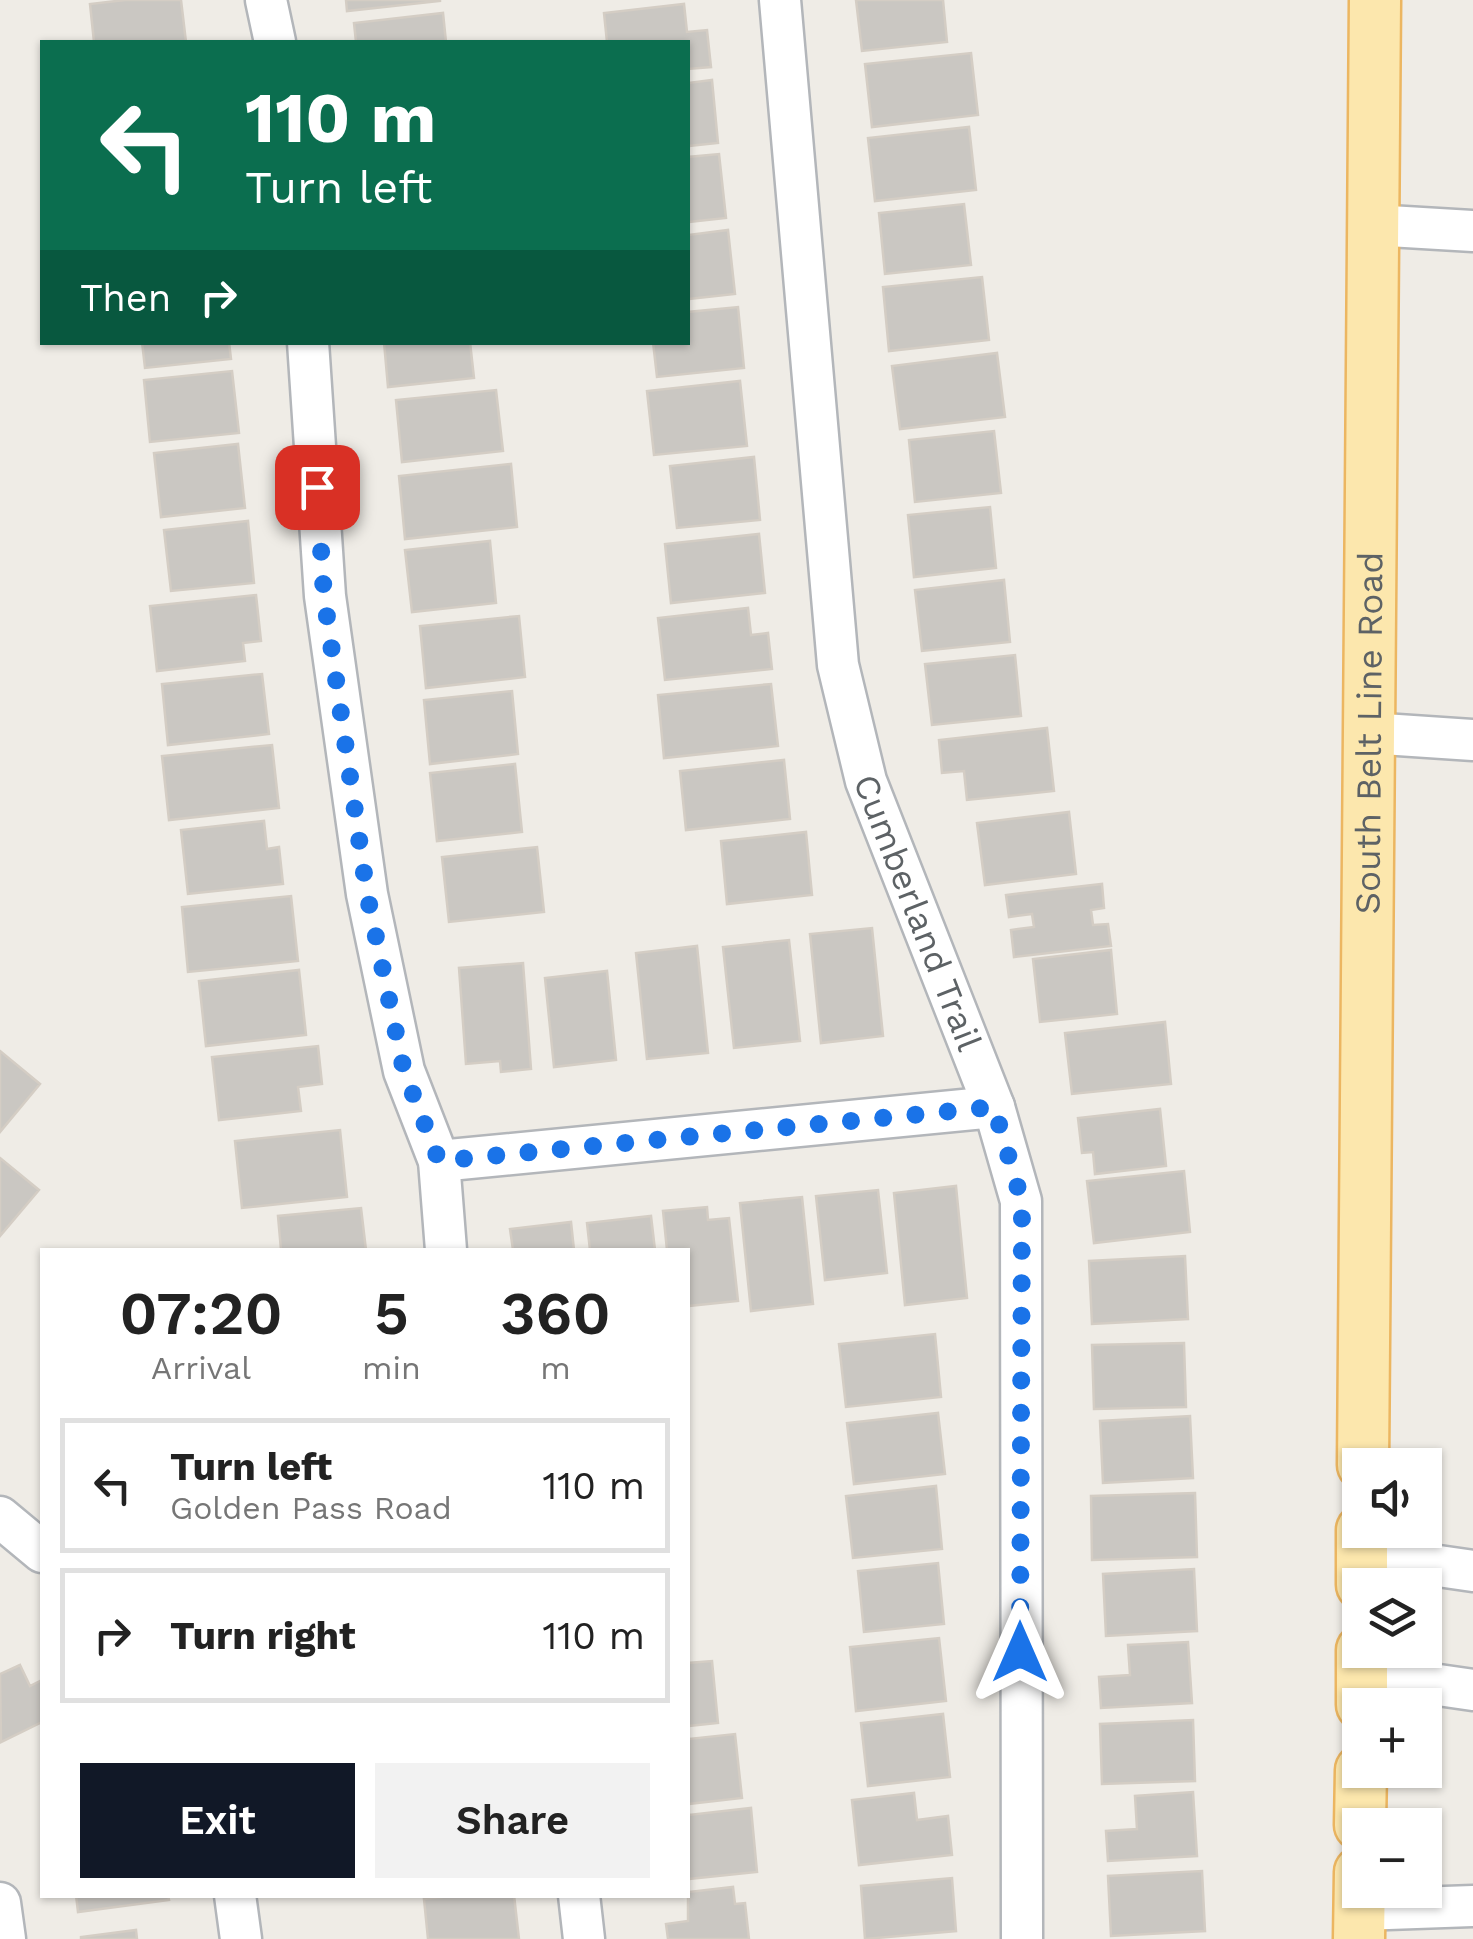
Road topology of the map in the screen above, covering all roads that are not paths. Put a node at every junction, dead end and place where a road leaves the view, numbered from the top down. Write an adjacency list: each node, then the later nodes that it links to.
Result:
1 (266, 0): 4 (street)
2 (780, 0): 10 (street, Cumberland Trail)
3 (1374, 0): 5 (main road, South Belt Line Road)
4 (275, 40)
5 (1372, 225): 6 (street); 8 (main road, South Belt Line Road)
6 (1473, 231)
7 (308, 345): 11 (street)
8 (1368, 733): 9 (street); 13 (main road, South Belt Line Road)
9 (1473, 740)
10 (994, 1107): 11 (street); 28 (street, Cumberland Trail)
11 (439, 1161): 12 (street)
12 (446, 1248)
13 (1363, 1448)
14 (0, 1517): 15 (street)
15 (40, 1550)
16 (1362, 1557): 17 (street)
17 (1473, 1571)
18 (1362, 1676): 19 (street)
19 (1473, 1690)
20 (235, 1898): 26 (street)
21 (579, 1898): 27 (street)
22 (0, 1903): 25 (street)
23 (1442, 1906): 24 (street)
24 (1473, 1906)
25 (5, 1939)
26 (240, 1939)
27 (584, 1939)
28 (1022, 1939)

